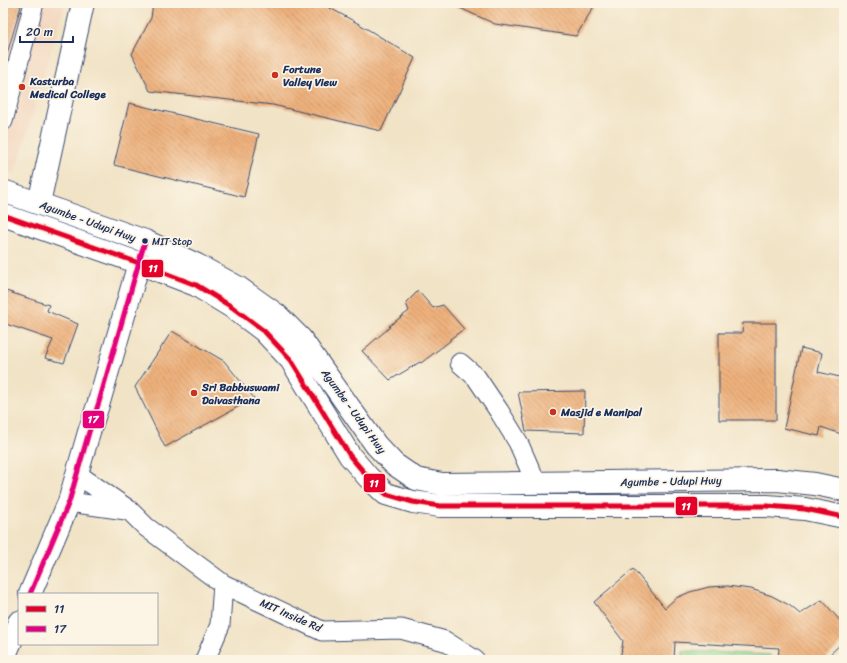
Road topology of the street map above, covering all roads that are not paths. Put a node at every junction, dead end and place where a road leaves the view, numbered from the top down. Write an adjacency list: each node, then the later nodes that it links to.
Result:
1 (34, 3): 3 (street)
2 (83, 3): 5 (main road)
3 (3, 121)
4 (3, 191): 5 (main road, Agumbe - Udupi Hwy)
5 (38, 203): 7 (main road, Agumbe - Udupi Hwy)
6 (3, 215): 8 (main road, Agumbe - Udupi Hwy)
7 (145, 241): 8 (main road); 11 (main road, Agumbe - Udupi Hwy)
8 (139, 263): 10 (main road); 15 (main road, Agumbe - Udupi Hwy)
9 (460, 363): 11 (street)
10 (77, 474): 13 (main road); 14 (street, MIT Inside Rd)
11 (536, 483): 12 (main road, Agumbe - Udupi Hwy)
12 (844, 490)
13 (69, 502): 14 (street); 17 (main road)
14 (129, 510): 16 (street, MIT Inside Rd)
15 (844, 517)
16 (223, 584): 20 (street); 21 (street, MIT Inside Rd)
17 (30, 593)
18 (18, 624): 19 (main road)
19 (3, 660)
20 (205, 660)
21 (475, 660)

